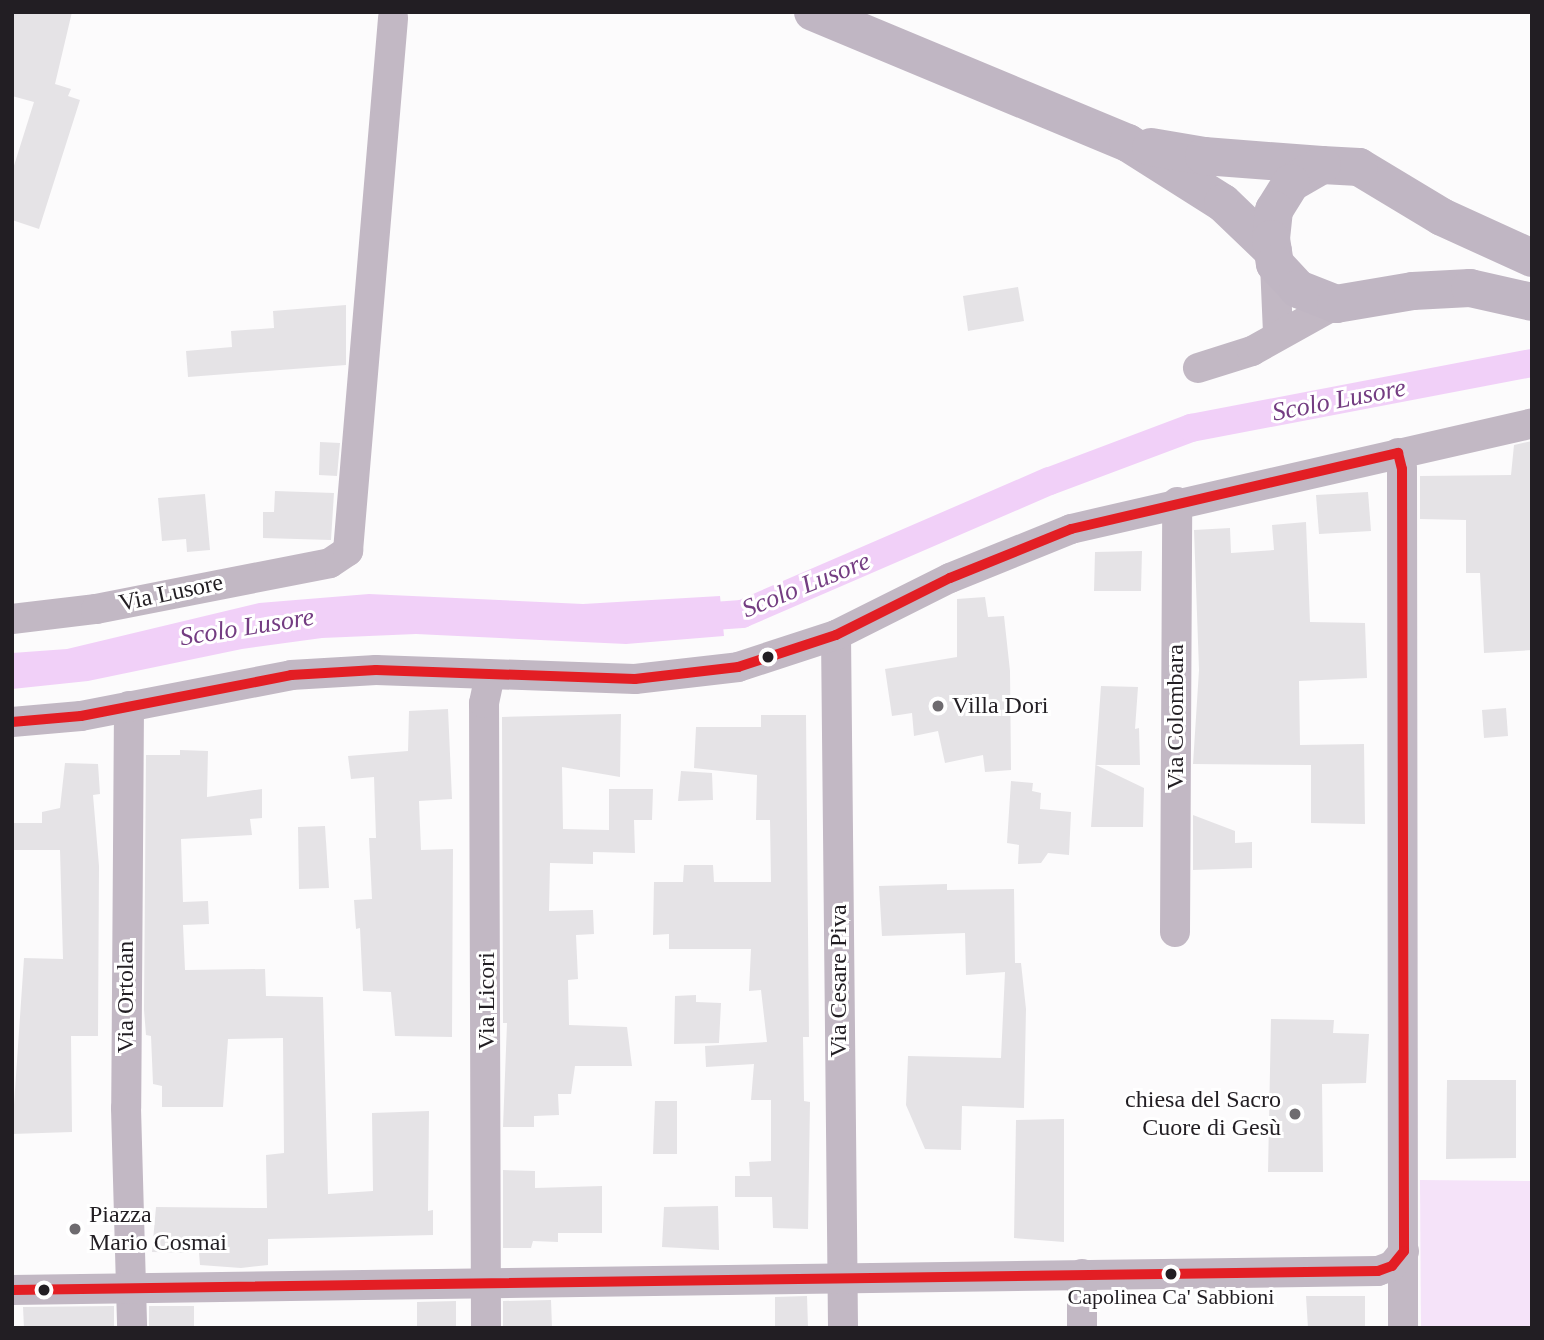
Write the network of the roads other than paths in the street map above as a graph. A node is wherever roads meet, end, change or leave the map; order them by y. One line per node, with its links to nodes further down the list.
1 (813, 12): 3 (main road)
2 (393, 18): 14 (street, Via Lusore)
3 (1128, 142): 4 (main road); 5 (main road)
4 (1322, 166): 5 (main road); 6 (main road)
5 (1274, 257): 8 (main road); 9 (street)
6 (1532, 258)
7 (1531, 301): 8 (main road)
8 (1336, 304): 9 (street)
9 (1278, 333): 10 (street)
10 (1198, 368)
11 (1532, 423): 12 (street)
12 (1398, 453): 13 (street); 20 (street)
13 (1177, 502): 15 (street); 19 (street, Via Colombara)
14 (12, 619)
15 (836, 635): 16 (street); 22 (street, Via Cesare Piva)
16 (490, 675): 17 (street); 23 (street, Via Licori)
17 (129, 706): 18 (street); 24 (street, Via Ortolan)
18 (12, 722)
19 (1175, 932)
20 (1404, 1251): 21 (street); 30 (street)
21 (1082, 1274): 22 (street); 29 (street)
22 (841, 1279): 23 (street); 28 (street, Via Cesare Piva)
23 (486, 1286): 24 (street); 27 (street, Via Licori)
24 (131, 1287): 25 (street); 26 (street, Via Ortolan)
25 (12, 1290)
26 (132, 1328)
27 (486, 1328)
28 (843, 1328)
29 (1082, 1328)
30 (1403, 1328)

